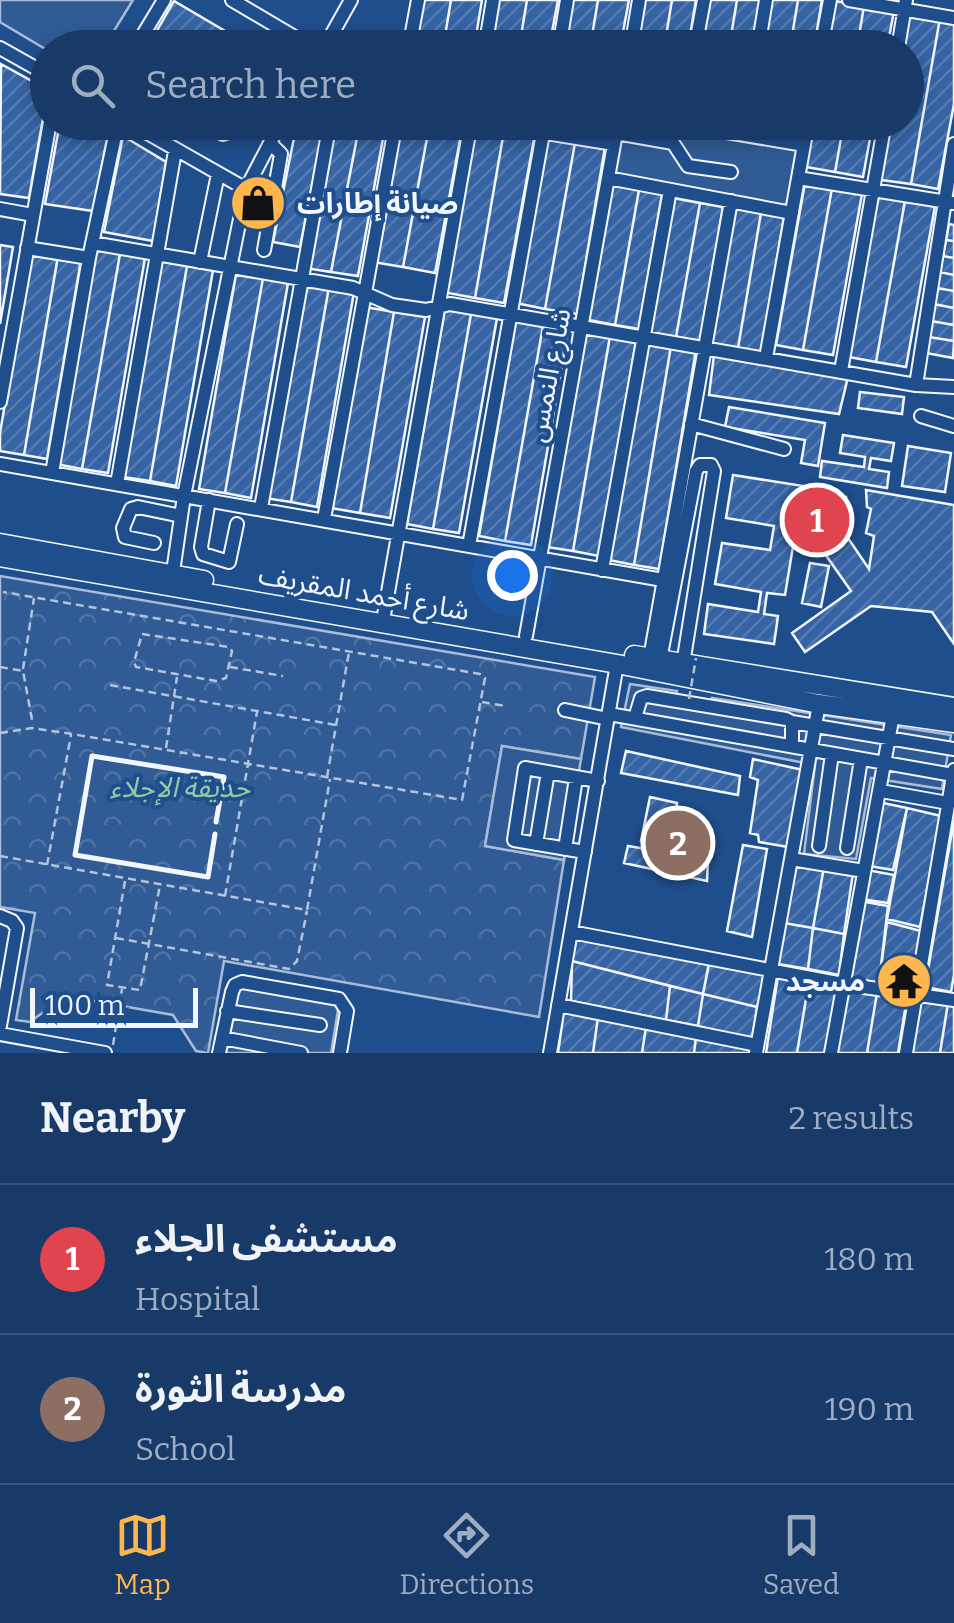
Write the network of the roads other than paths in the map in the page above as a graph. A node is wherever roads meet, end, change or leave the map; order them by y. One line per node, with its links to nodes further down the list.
1 (164, 0): 14 (street)
2 (232, 0): 15 (street)
3 (351, 0): 16 (street)
4 (418, 0): 17 (street)
5 (493, 0): 18 (street)
6 (567, 0): 19 (street)
7 (639, 0): 20 (street)
8 (704, 0): 21 (street)
9 (766, 0): 22 (street)
10 (830, 0): 23 (street)
11 (848, 0): 12 (street)
12 (905, 5): 13 (street); 24 (street)
13 (954, 18)
14 (146, 30)
15 (274, 30)
16 (334, 30)
17 (413, 30)
18 (488, 30)
19 (562, 30)
20 (634, 30)
21 (699, 30)
22 (761, 30)
23 (824, 30)
24 (901, 30)
25 (0, 48): 26 (street)
26 (30, 65)
27 (47, 140): 55 (street)
28 (114, 140): 56 (street)
29 (158, 140): 43 (street)
30 (272, 140): 40 (street)
31 (327, 140): 63 (street)
32 (393, 140): 64 (street)
33 (471, 140): 65 (street)
34 (542, 140): 66 (street)
35 (615, 140): 46 (street, شارع النمس)
36 (654, 140): 44 (street)
37 (785, 140): 42 (street)
38 (805, 140): 42 (street)
39 (882, 140): 50 (street)
40 (270, 143): 48 (street); 58 (street)
41 (954, 144): 52 (street)
42 (804, 145): 47 (street)
43 (176, 151): 45 (street); 59 (street)
44 (731, 172)
45 (218, 174): 48 (street); 61 (street)
46 (608, 178): 49 (street); 67 (street, شارع النمس)
47 (798, 178): 50 (street); 54 (street)
48 (246, 189): 62 (street)
49 (670, 190): 51 (street); 68 (street)
50 (874, 192): 52 (street); 71 (street)
51 (731, 201): 54 (street); 69 (street)
52 (950, 202): 72 (street)
53 (0, 209): 55 (street)
54 (792, 213): 70 (street)
55 (33, 215): 57 (street)
56 (92, 243): 59 (street); 60 (street)
57 (27, 248): 60 (street); 74 (street)
58 (264, 250)
59 (157, 255): 61 (street); 81 (street)
60 (90, 258): 80 (street)
61 (200, 262): 62 (street)
62 (228, 268): 63 (street); 82 (street)
63 (301, 281): 64 (street); 84 (street)
64 (364, 293): 65 (street); 86 (street)
65 (439, 306): 66 (street); 88 (street)
66 (511, 316): 67 (street); 91 (street)
67 (583, 328): 68 (street); 93 (street, شارع النمس)
68 (644, 338): 69 (street); 94 (street)
69 (704, 348): 70 (street); 76 (street)
70 (766, 358): 71 (street)
71 (841, 371): 72 (street)
72 (916, 385): 73 (street)
73 (954, 387)
74 (0, 402)
75 (921, 416): 77 (street)
76 (691, 424): 78 (street); 96 (street)
77 (954, 426)
78 (784, 449)
79 (0, 464): 80 (street)
80 (52, 473): 81 (street)
81 (116, 484): 82 (street)
82 (184, 496): 83 (street); 85 (street)
83 (208, 500): 84 (street); 87 (street)
84 (261, 508): 86 (street)
85 (181, 516): 90 (street); 95 (street)
86 (324, 519): 88 (street)
87 (237, 524)
88 (398, 533): 91 (street); 97 (street)
89 (0, 543): 95 (highway, شارع أحمد المقريف)
90 (154, 543)
91 (469, 546): 93 (street)
92 (0, 558): 95 (highway, شارع أحمد المقريف)
93 (540, 558): 94 (street); 98 (street, شارع النمس)
94 (602, 570): 96 (street)
95 (172, 580): 97 (highway, شارع أحمد المقريف); 101 (highway, شارع أحمد المقريف)
96 (663, 580): 99 (street)
97 (384, 614): 98 (highway, شارع أحمد المقريف)
98 (526, 636): 99 (highway, شارع أحمد المقريف)
99 (655, 659): 100 (highway, شارع أحمد المقريف); 100 (street)
100 (689, 661): 102 (highway, شارع أحمد المقريف)
101 (617, 664): 102 (highway, شارع أحمد المقريف); 107 (street)
102 (784, 689): 103 (highway, شارع أحمد المقريف); 104 (highway, شارع أحمد المقريف)
103 (819, 704): 106 (highway, شارع أحمد المقريف); 111 (street)
104 (954, 708)
105 (565, 710): 107 (street)
106 (894, 715): 110 (highway, شارع أحمد المقريف); 112 (street)
107 (608, 716): 108 (street); 122 (street)
108 (635, 718): 109 (street); 113 (street)
109 (792, 722): 111 (street); 113 (street)
110 (954, 723)
111 (816, 726): 112 (street); 115 (street)
112 (890, 738): 114 (street); 118 (street)
113 (792, 746): 115 (street)
114 (954, 748)
115 (811, 750): 116 (street); 130 (street)
116 (832, 754): 117 (street); 126 (street)
117 (861, 759): 118 (street); 127 (street)
118 (886, 763): 120 (street); 123 (street)
119 (548, 772): 121 (street); 125 (street); 125 (street)
120 (954, 772): 124 (street)
121 (576, 778): 122 (street); 128 (street)
122 (598, 781): 129 (street)
123 (881, 791): 124 (street); 131 (street)
124 (948, 803): 138 (street)
125 (536, 844): 128 (street)
126 (819, 846)
127 (848, 848)
128 (565, 849): 129 (street)
129 (586, 852): 133 (street)
130 (790, 859): 131 (street); 135 (street)
131 (864, 871): 137 (street)
132 (0, 916): 134 (street)
133 (571, 932): 135 (street); 140 (street)
134 (7, 950): 136 (street)
135 (770, 971): 137 (street); 147 (street)
136 (4, 978): 141 (street)
137 (843, 984): 138 (street); 153 (street)
138 (916, 993): 139 (street); 154 (street)
139 (954, 1000)
140 (558, 1005): 147 (street); 152 (street)
141 (2, 1009): 144 (street)
142 (227, 1011): 143 (street); 146 (street); 151 (street)
143 (320, 1025)
144 (0, 1026)
145 (0, 1034): 148 (street)
146 (222, 1038): 149 (street); 150 (street)
147 (756, 1049)
148 (108, 1053)
149 (219, 1053)
150 (301, 1053)
151 (340, 1053)
152 (550, 1053)
153 (831, 1053)
154 (906, 1053)

